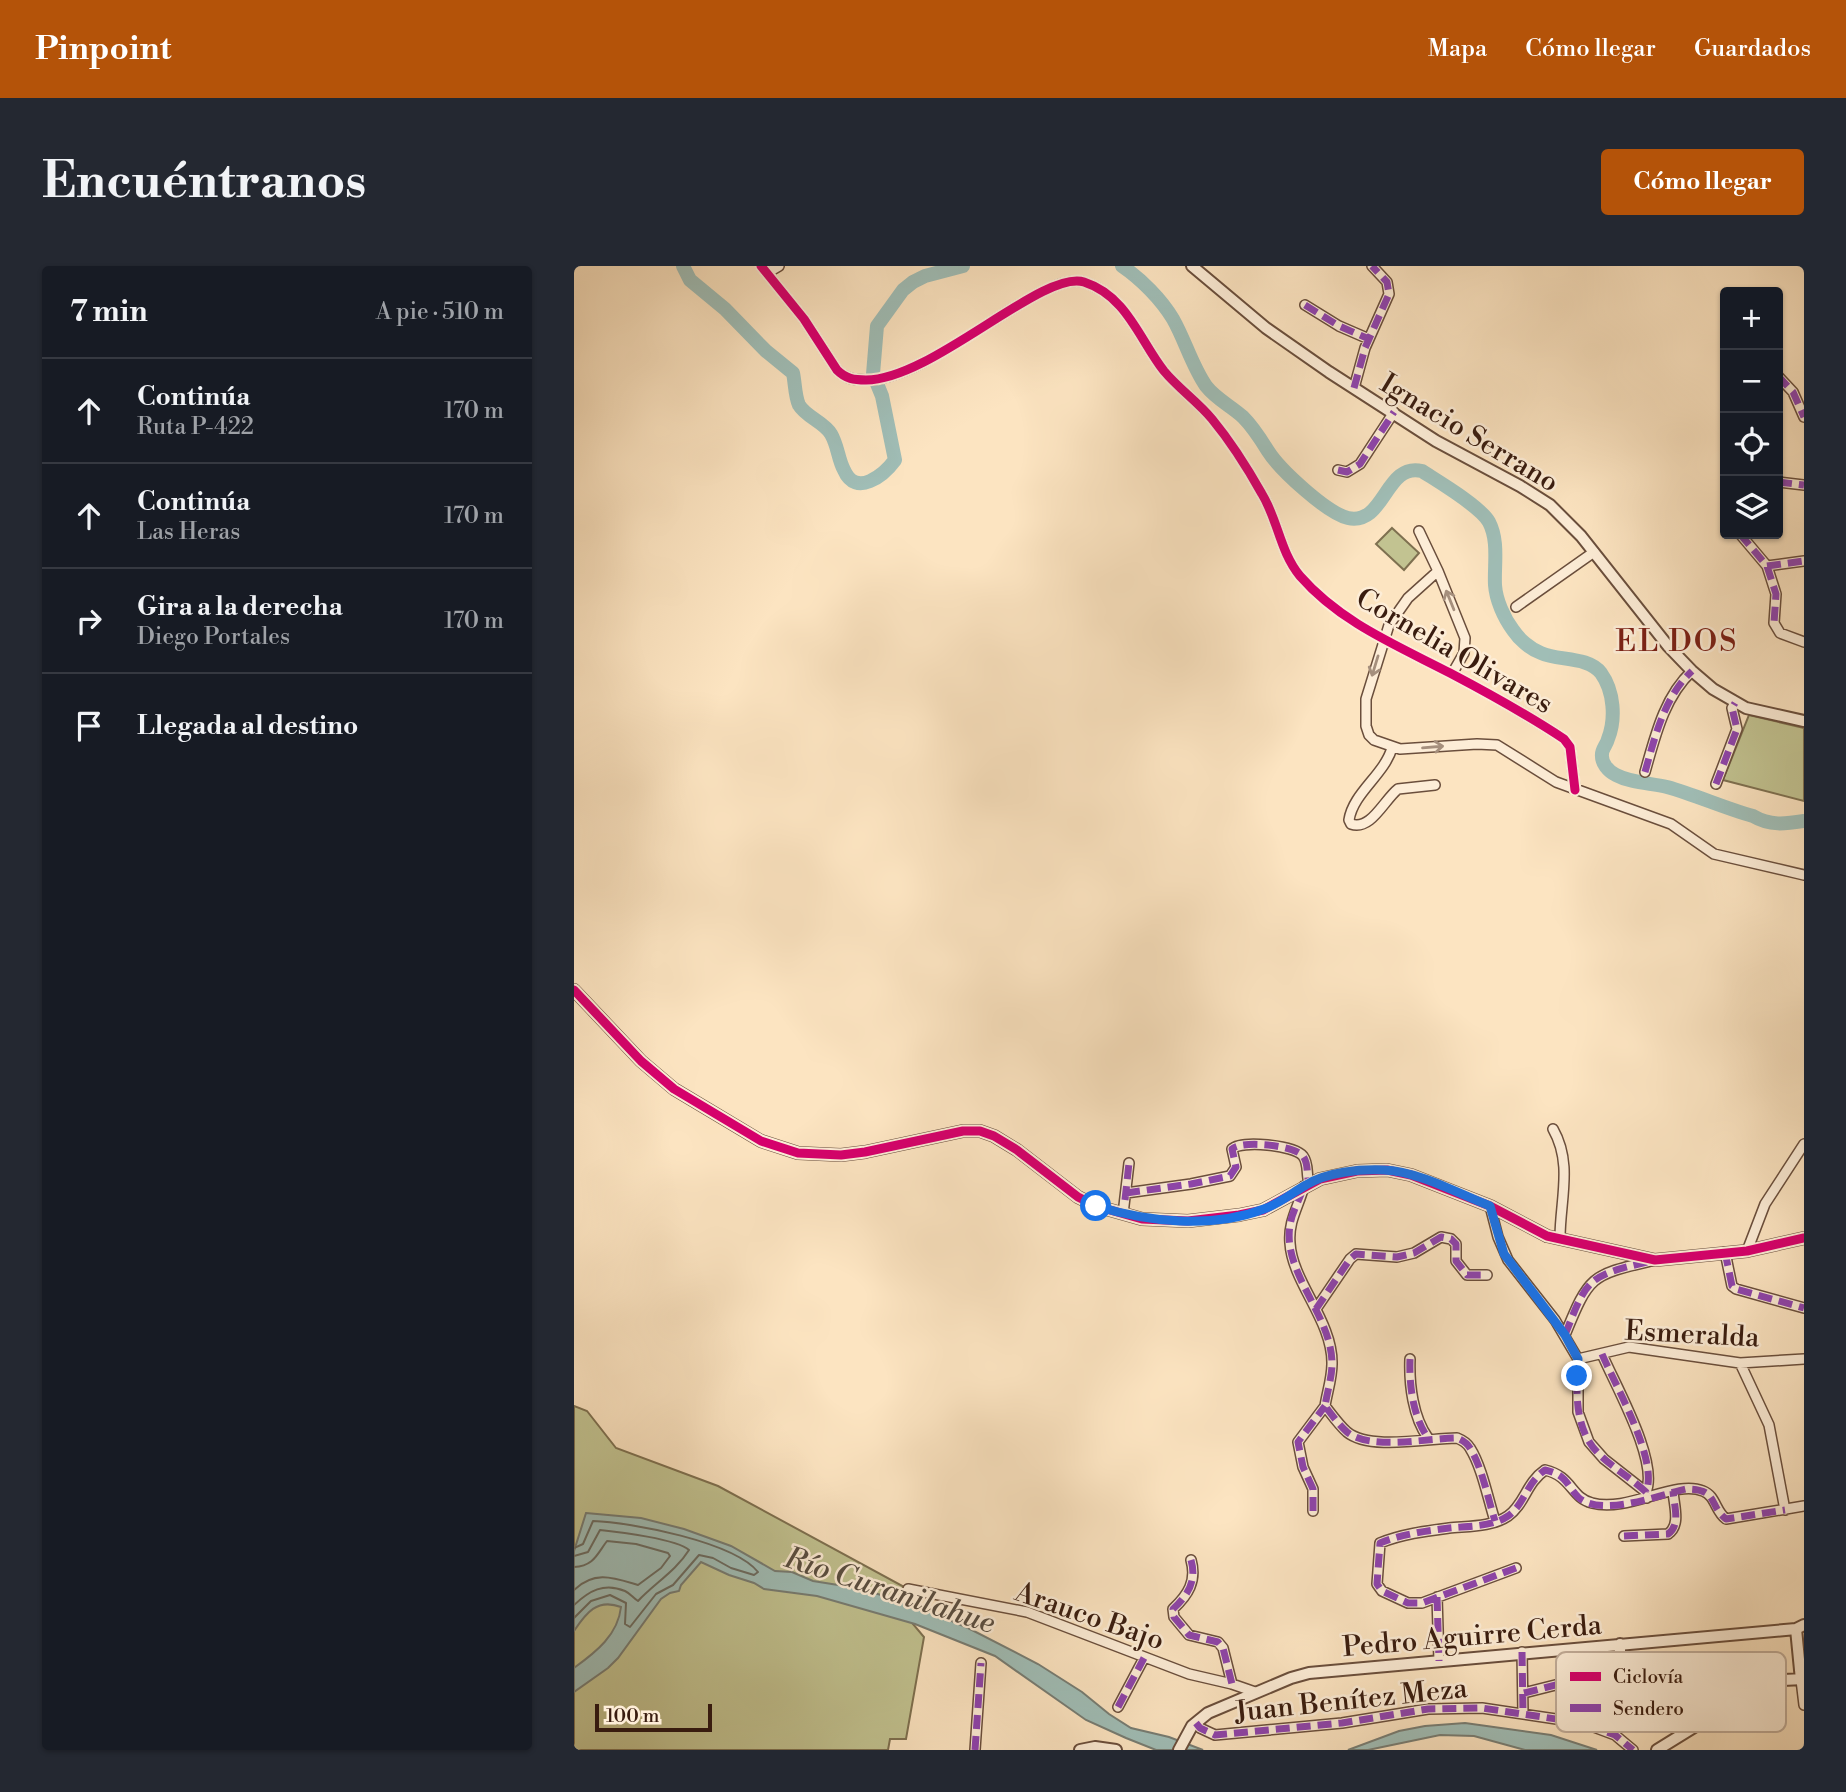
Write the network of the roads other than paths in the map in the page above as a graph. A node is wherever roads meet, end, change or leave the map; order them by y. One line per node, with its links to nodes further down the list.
1 (779, 266): 4 (street)
2 (1192, 266): 8 (street, Ignacio Serrano)
3 (1371, 266): 6 (street)
4 (764, 270): 21 (street, Cornelia Olivares)
5 (1305, 305): 6 (street)
6 (1369, 339): 8 (street)
7 (1783, 381): 10 (street)
8 (1354, 388): 9 (street, Ignacio Serrano)
9 (1394, 412): 11 (street); 16 (street, Ignacio Serrano)
10 (1804, 417)
11 (1338, 470)
12 (1783, 483): 13 (street)
13 (1804, 485)
14 (1419, 531): 19 (street)
15 (1744, 539): 18 (street)
16 (1594, 552): 20 (street); 23 (street, Ignacio Serrano)
17 (1804, 561): 18 (street)
18 (1767, 566): 22 (street)
19 (1438, 571): 21 (street); 24 (street, one-way to 19)
20 (1516, 607)
21 (1384, 640): 24 (street, Cornelia Olivares); 27 (street, one-way to 27)
22 (1804, 642)
23 (1692, 671): 25 (street, Ignacio Serrano); 28 (street)
24 (1452, 674): 31 (street, Cornelia Olivares)
25 (1735, 704): 26 (street, Ignacio Serrano); 29 (street)
26 (1804, 721)
27 (1392, 748): 30 (street); 31 (street, one-way to 31)
28 (1645, 772)
29 (1717, 784)
30 (1436, 785)
31 (1575, 790): 32 (street)
32 (1804, 875)
33 (574, 990): 40 (street)
34 (1553, 1129): 41 (street)
35 (1804, 1144): 43 (street)
36 (1129, 1163): 38 (street)
37 (1303, 1187): 38 (street); 39 (street); 40 (street); 48 (street)
38 (1126, 1193): 40 (street)
39 (1490, 1206): 41 (street); 49 (street)
40 (1123, 1214)
41 (1560, 1238): 45 (street)
42 (1804, 1238): 43 (street)
43 (1747, 1251): 44 (street)
44 (1725, 1252): 45 (street); 47 (street)
45 (1655, 1260): 49 (street)
46 (1487, 1275): 48 (street)
47 (1804, 1308)
48 (1316, 1309): 55 (street)
49 (1565, 1335): 52 (street)
50 (1602, 1354): 52 (street, Esmeralda); 54 (street, Esmeralda); 58 (street)
51 (1410, 1359): 56 (street)
52 (1578, 1359): 58 (street)
53 (1804, 1359): 54 (street, Esmeralda)
54 (1740, 1363): 60 (street)
55 (1325, 1406): 56 (street); 61 (street)
56 (1429, 1438): 62 (street)
57 (1673, 1492): 58 (street); 60 (street); 63 (street)
58 (1647, 1495): 62 (street)
59 (1804, 1506): 60 (street)
60 (1785, 1510)
61 (1313, 1511)
62 (1495, 1521): 67 (street)
63 (1624, 1536)
64 (1191, 1560): 76 (street)
65 (1516, 1568): 67 (street)
66 (908, 1589): 72 (street, Arauco Bajo)
67 (1437, 1597): 73 (street)
68 (1800, 1627): 69 (street, Pedro Aguirre Cerda); 75 (street)
69 (1620, 1644): 70 (street, Pedro Aguirre Cerda); 71 (street)
70 (1522, 1652): 73 (street, Pedro Aguirre Cerda); 79 (street)
71 (1620, 1652)
72 (1144, 1658): 76 (street, Arauco Bajo); 81 (street)
73 (1439, 1661): 78 (street, Pedro Aguirre Cerda)
74 (981, 1663): 87 (street)
75 (1802, 1680): 80 (street)
76 (1232, 1684): 78 (street, Arauco Bajo)
77 (1556, 1685): 79 (street)
78 (1255, 1692): 84 (street, Pedro Aguirre Cerda)
79 (1524, 1693): 82 (street)
80 (1804, 1705)
81 (1118, 1707)
82 (1523, 1714): 83 (street, Juan Benítez Meza); 84 (street, Juan Benítez Meza)
83 (1556, 1718)
84 (1192, 1727): 90 (street)
85 (1608, 1732): 91 (street, Juan Benítez Meza)
86 (1686, 1732): 92 (street)
87 (975, 1750)
88 (1080, 1750): 89 (street)
89 (1116, 1750)
90 (1179, 1750)
91 (1633, 1750)
92 (1657, 1750)

